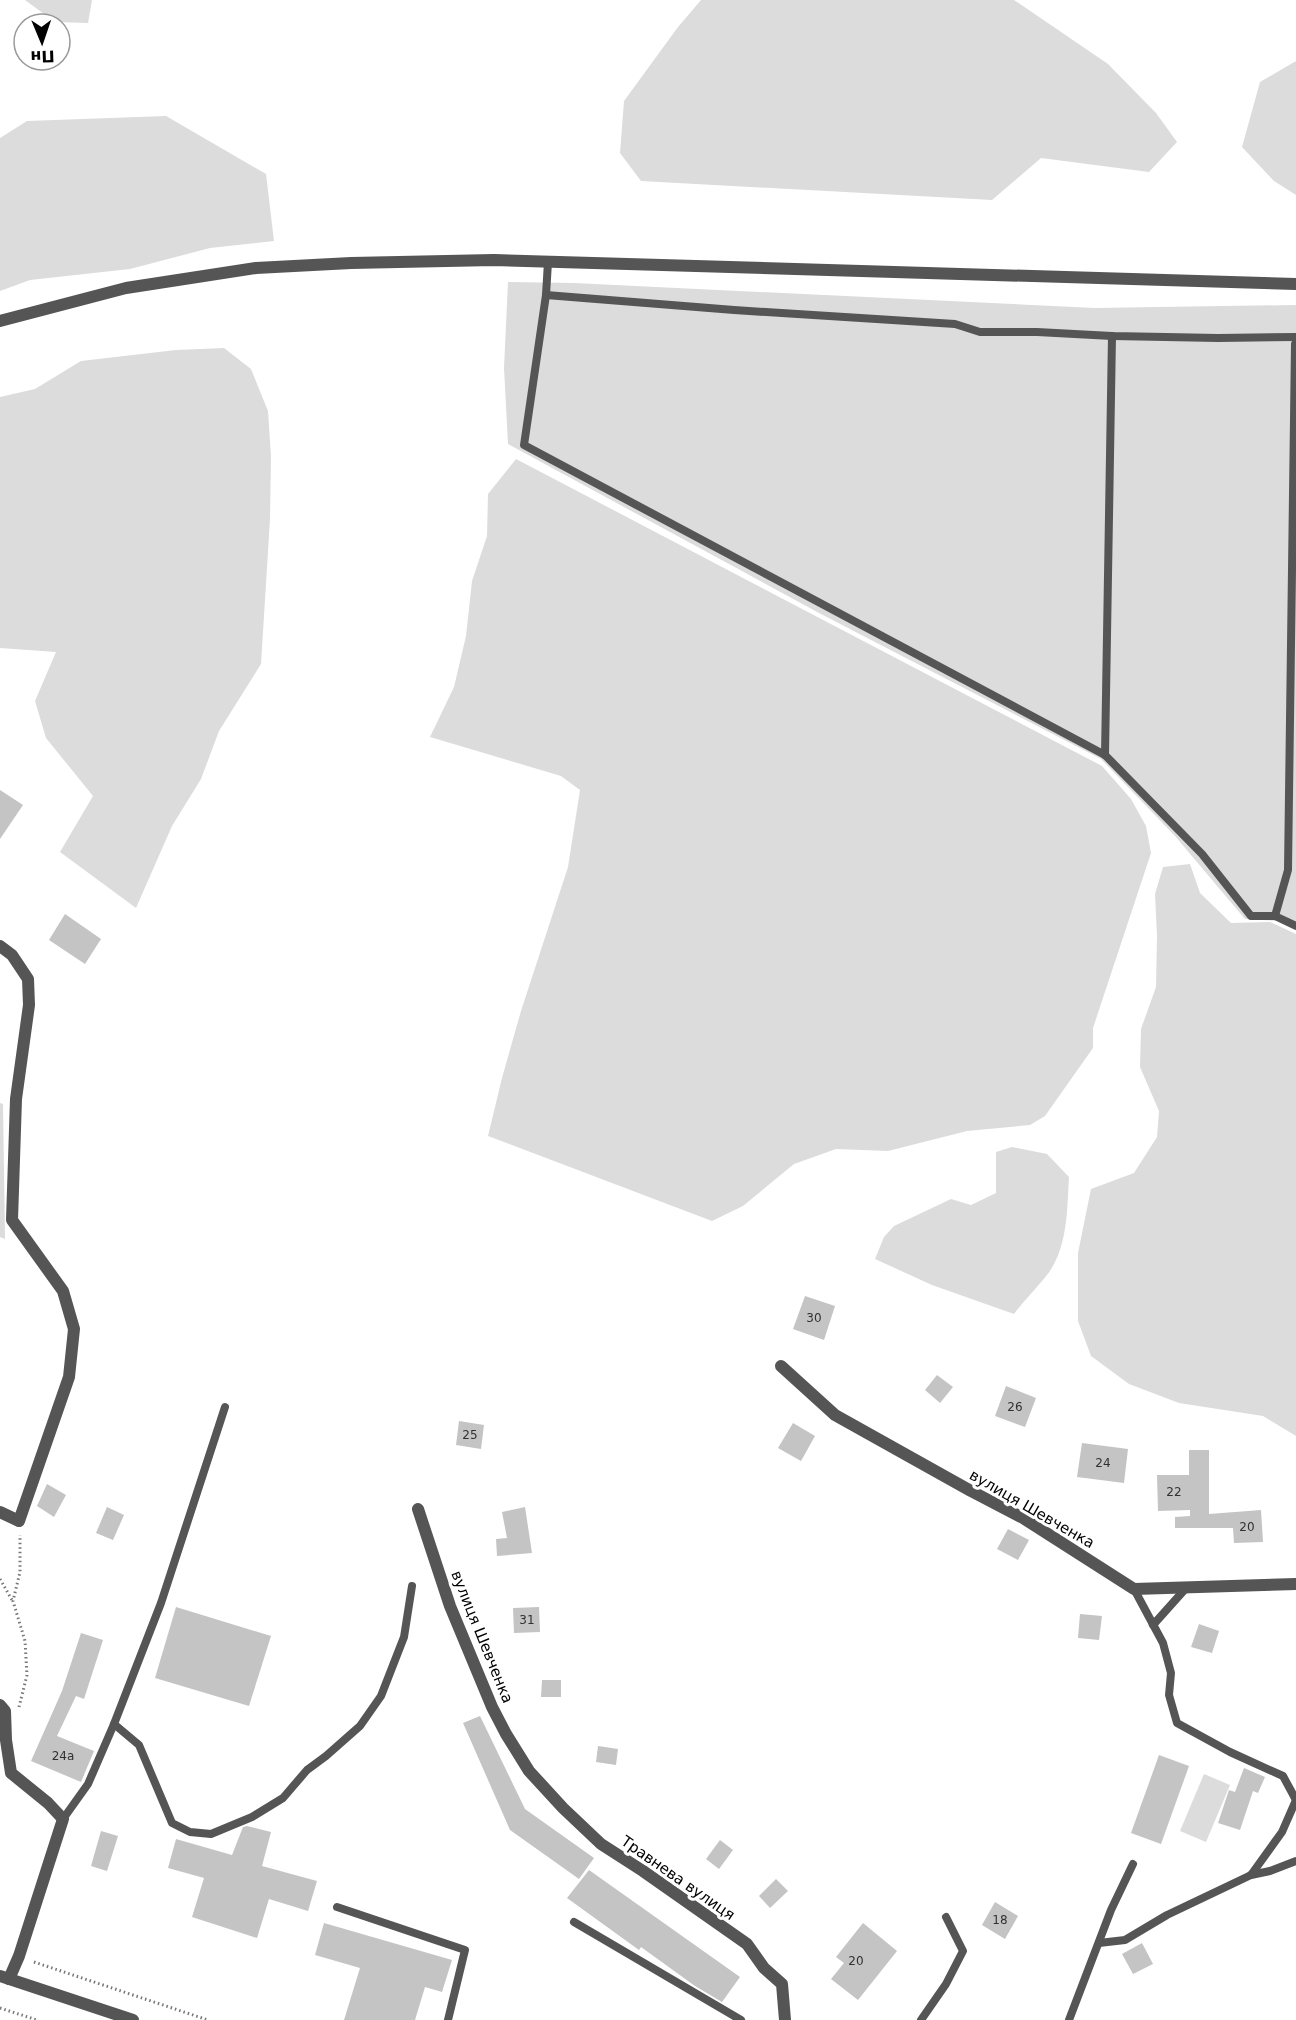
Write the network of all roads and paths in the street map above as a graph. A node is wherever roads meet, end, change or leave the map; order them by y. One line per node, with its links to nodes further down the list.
1 (548, 262): 2 (street); 3 (lane); 4 (street)
2 (1296, 284)
3 (546, 295): 5 (lane); 7 (lane)
4 (0, 321)
5 (1112, 336): 6 (lane); 7 (lane)
6 (1295, 340): 8 (lane)
7 (1105, 755): 8 (lane)
8 (1275, 915): 9 (lane)
9 (1296, 926)
10 (0, 945): 15 (street)
11 (781, 1366): 20 (street, вулиця Шевченка)
12 (225, 1407): 24 (lane)
13 (418, 1509): 26 (street, вулиця Шевченка)
14 (0, 1512): 15 (street)
15 (19, 1521): 21 (path)
16 (0, 1579): 21 (path)
17 (1296, 1584): 19 (street)
18 (412, 1586): 24 (lane)
19 (1187, 1587): 20 (street); 22 (lane)
20 (1134, 1589): 22 (lane)
21 (13, 1601): 25 (path)
22 (1153, 1625): 27 (lane)
23 (0, 1705): 25 (street)
24 (114, 1724): 28 (lane)
25 (5, 1727): 28 (street)
26 (529, 1771): 44 (street, Травнева вулиця)
27 (1296, 1800): 31 (lane)
28 (63, 1819): 36 (street)
29 (1296, 1861): 31 (lane)
30 (1133, 1864): 35 (lane)
31 (1251, 1875): 35 (lane)
32 (337, 1907): 42 (lane)
33 (946, 1917): 45 (lane)
34 (574, 1922): 43 (lane)
35 (1099, 1943): 46 (lane)
36 (19, 1956): 37 (street); 41 (path)
37 (5, 1977): 40 (street)
38 (0, 2008): 39 (path)
39 (37, 2020)
40 (134, 2020)
41 (208, 2020)
42 (448, 2020)
43 (741, 2020)
44 (785, 2020)
45 (921, 2020)
46 (1069, 2020)

